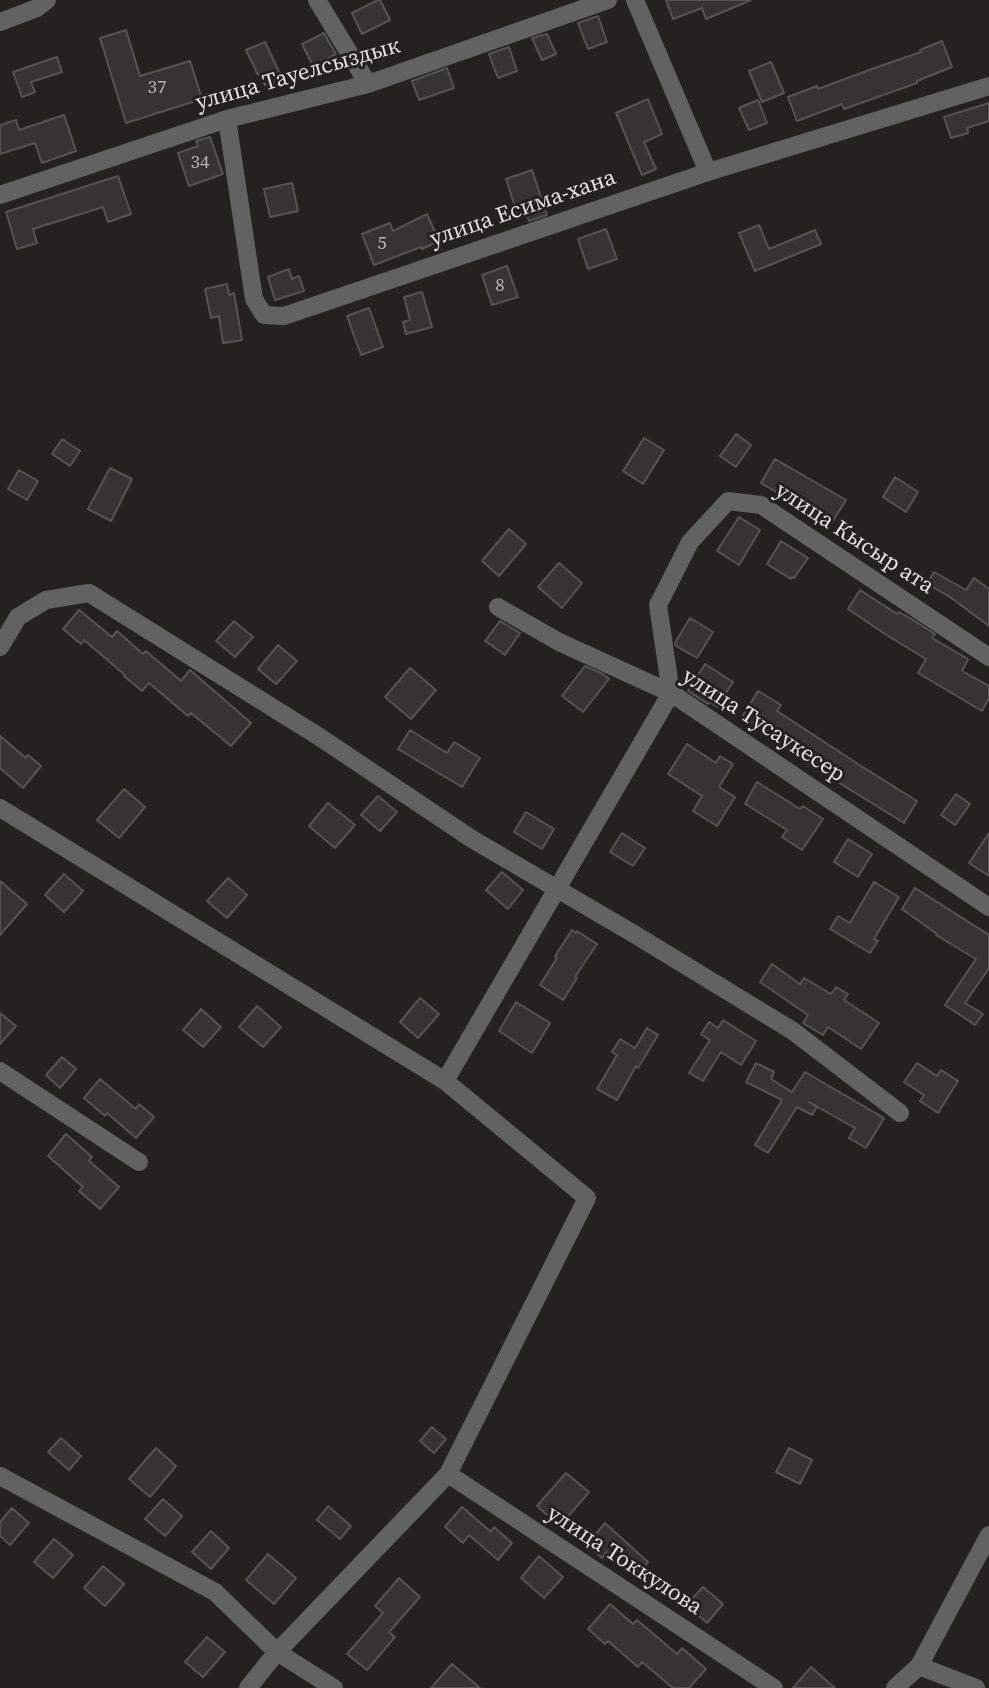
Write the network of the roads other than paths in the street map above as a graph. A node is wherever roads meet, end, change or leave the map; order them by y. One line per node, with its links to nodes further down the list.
1 (47, 0): 5 (street)
2 (317, 0): 6 (street)
3 (608, 0): 6 (street, улица Тауелсыздык)
4 (635, 0): 9 (street)
5 (0, 22)
6 (368, 84): 8 (street, улица Тауелсыздык)
7 (989, 86): 9 (street, улица Есима-хана)
8 (227, 120): 9 (street, улица Есима-хана); 10 (street, улица Тауелсыздык)
9 (708, 172)
10 (0, 195)
11 (498, 607): 14 (street, улица Тусаукесер)
12 (0, 647): 16 (street)
13 (989, 657): 14 (street, улица Кысыр ата)
14 (671, 693): 16 (street); 17 (street, улица Тусаукесер)
15 (0, 808): 19 (street)
16 (558, 889): 19 (street); 20 (street)
17 (989, 907)
18 (0, 1071): 21 (street)
19 (446, 1081): 22 (street)
20 (900, 1113)
21 (139, 1162)
22 (448, 1474): 25 (street); 29 (street, улица Токкулова)
23 (0, 1476): 25 (street)
24 (989, 1535): 26 (street)
25 (277, 1652): 27 (street); 28 (street)
26 (919, 1666): 30 (street); 31 (street)
27 (248, 1688)
28 (334, 1688)
29 (774, 1688)
30 (895, 1688)
31 (976, 1688)

